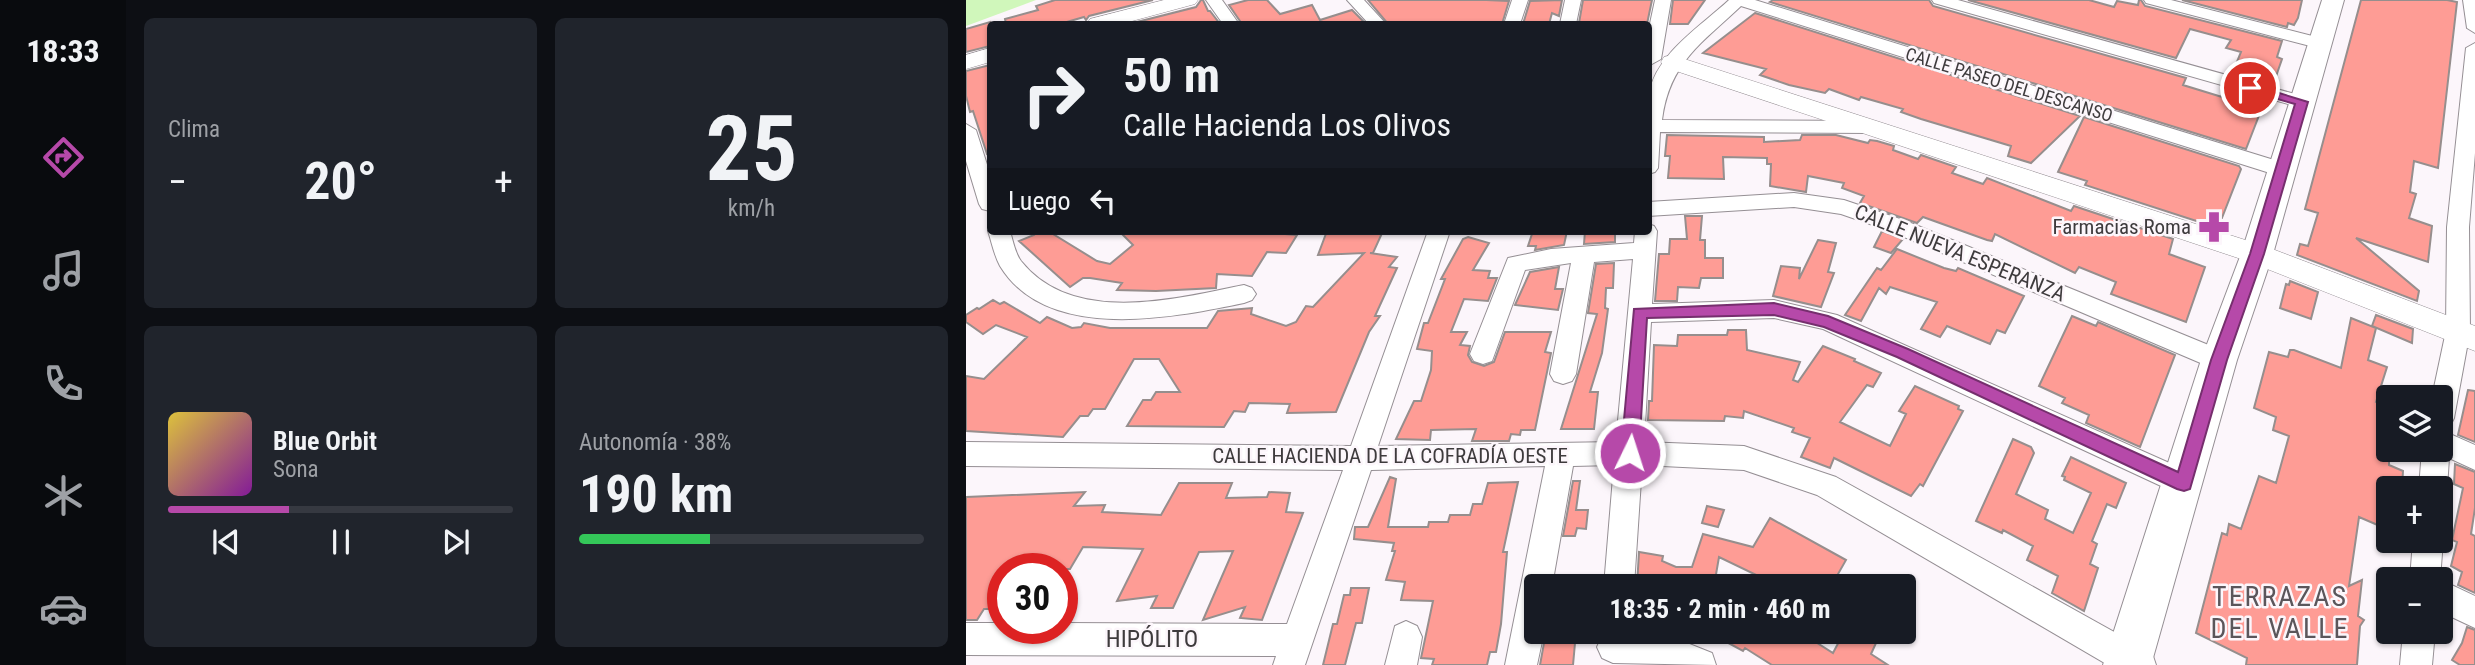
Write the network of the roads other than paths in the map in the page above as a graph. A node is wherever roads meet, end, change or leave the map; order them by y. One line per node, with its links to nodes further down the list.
1 (1188, 0): 12 (street)
2 (1214, 0): 13 (street)
3 (1354, 0): 14 (street)
4 (1520, 0): 15 (street)
5 (1573, 0): 16 (street)
6 (1663, 0): 21 (street)
7 (1738, 0): 21 (street); 30 (street, CALLE PASEO DEL DESCANSO)
8 (1940, 0): 25 (street)
9 (2152, 0): 18 (street)
10 (2333, 0): 18 (main road)
11 (2471, 0): 17 (street)
12 (1109, 21)
13 (1229, 21)
14 (1375, 21)
15 (1513, 21)
16 (1569, 21)
17 (2475, 28)
18 (2318, 43): 25 (main road)
19 (2475, 48): 23 (street)
20 (987, 56): 22 (street)
21 (1657, 60): 24 (street); 27 (street)
22 (966, 62)
23 (2472, 91): 29 (street)
24 (1653, 97)
25 (2302, 102): 30 (main road)
26 (1652, 126): 27 (street)
27 (1873, 127): 37 (street)
28 (966, 130): 31 (street)
29 (2470, 155): 33 (street)
30 (2280, 169): 37 (main road)
31 (987, 195)
32 (1652, 209): 43 (street, CALLE NUEVA ESPERANZA)
33 (2466, 230): 41 (street)
34 (1000, 235): 39 (street)
35 (1438, 235): 50 (street)
36 (1646, 240): 38 (street); 40 (street)
37 (2257, 254): 41 (street); 43 (main road)
38 (1584, 255): 42 (street); 44 (street)
39 (1244, 294)
40 (1640, 313): 47 (street); 52 (street)
41 (2467, 335): 45 (street)
42 (1483, 354)
43 (2219, 360): 52 (main road)
44 (1563, 374)
45 (2451, 385)
46 (2453, 447): 51 (street)
47 (1630, 453): 49 (street, CALLE HACIENDA DE LA COFRADÍA OESTE); 54 (street); 62 (street, CALLE HACIENDA DE LA COFRADÍA OESTE)
48 (966, 454): 50 (street, CALLE HACIENDA DE LA COFRADÍA OESTE)
49 (1561, 455): 50 (street, CALLE HACIENDA DE LA COFRADÍA OESTE); 53 (street)
50 (1359, 458): 61 (street)
51 (2475, 458)
52 (2184, 483): 62 (main road)
53 (1540, 574)
54 (1620, 574)
55 (2453, 602): 56 (street)
56 (2475, 613)
57 (966, 639): 61 (street, HIPÓLITO)
58 (1525, 644): 63 (street)
59 (2418, 644): 65 (street)
60 (1613, 648): 64 (street)
61 (1293, 652)
62 (2132, 663)
63 (1521, 665)
64 (1700, 665)
65 (2416, 665)

